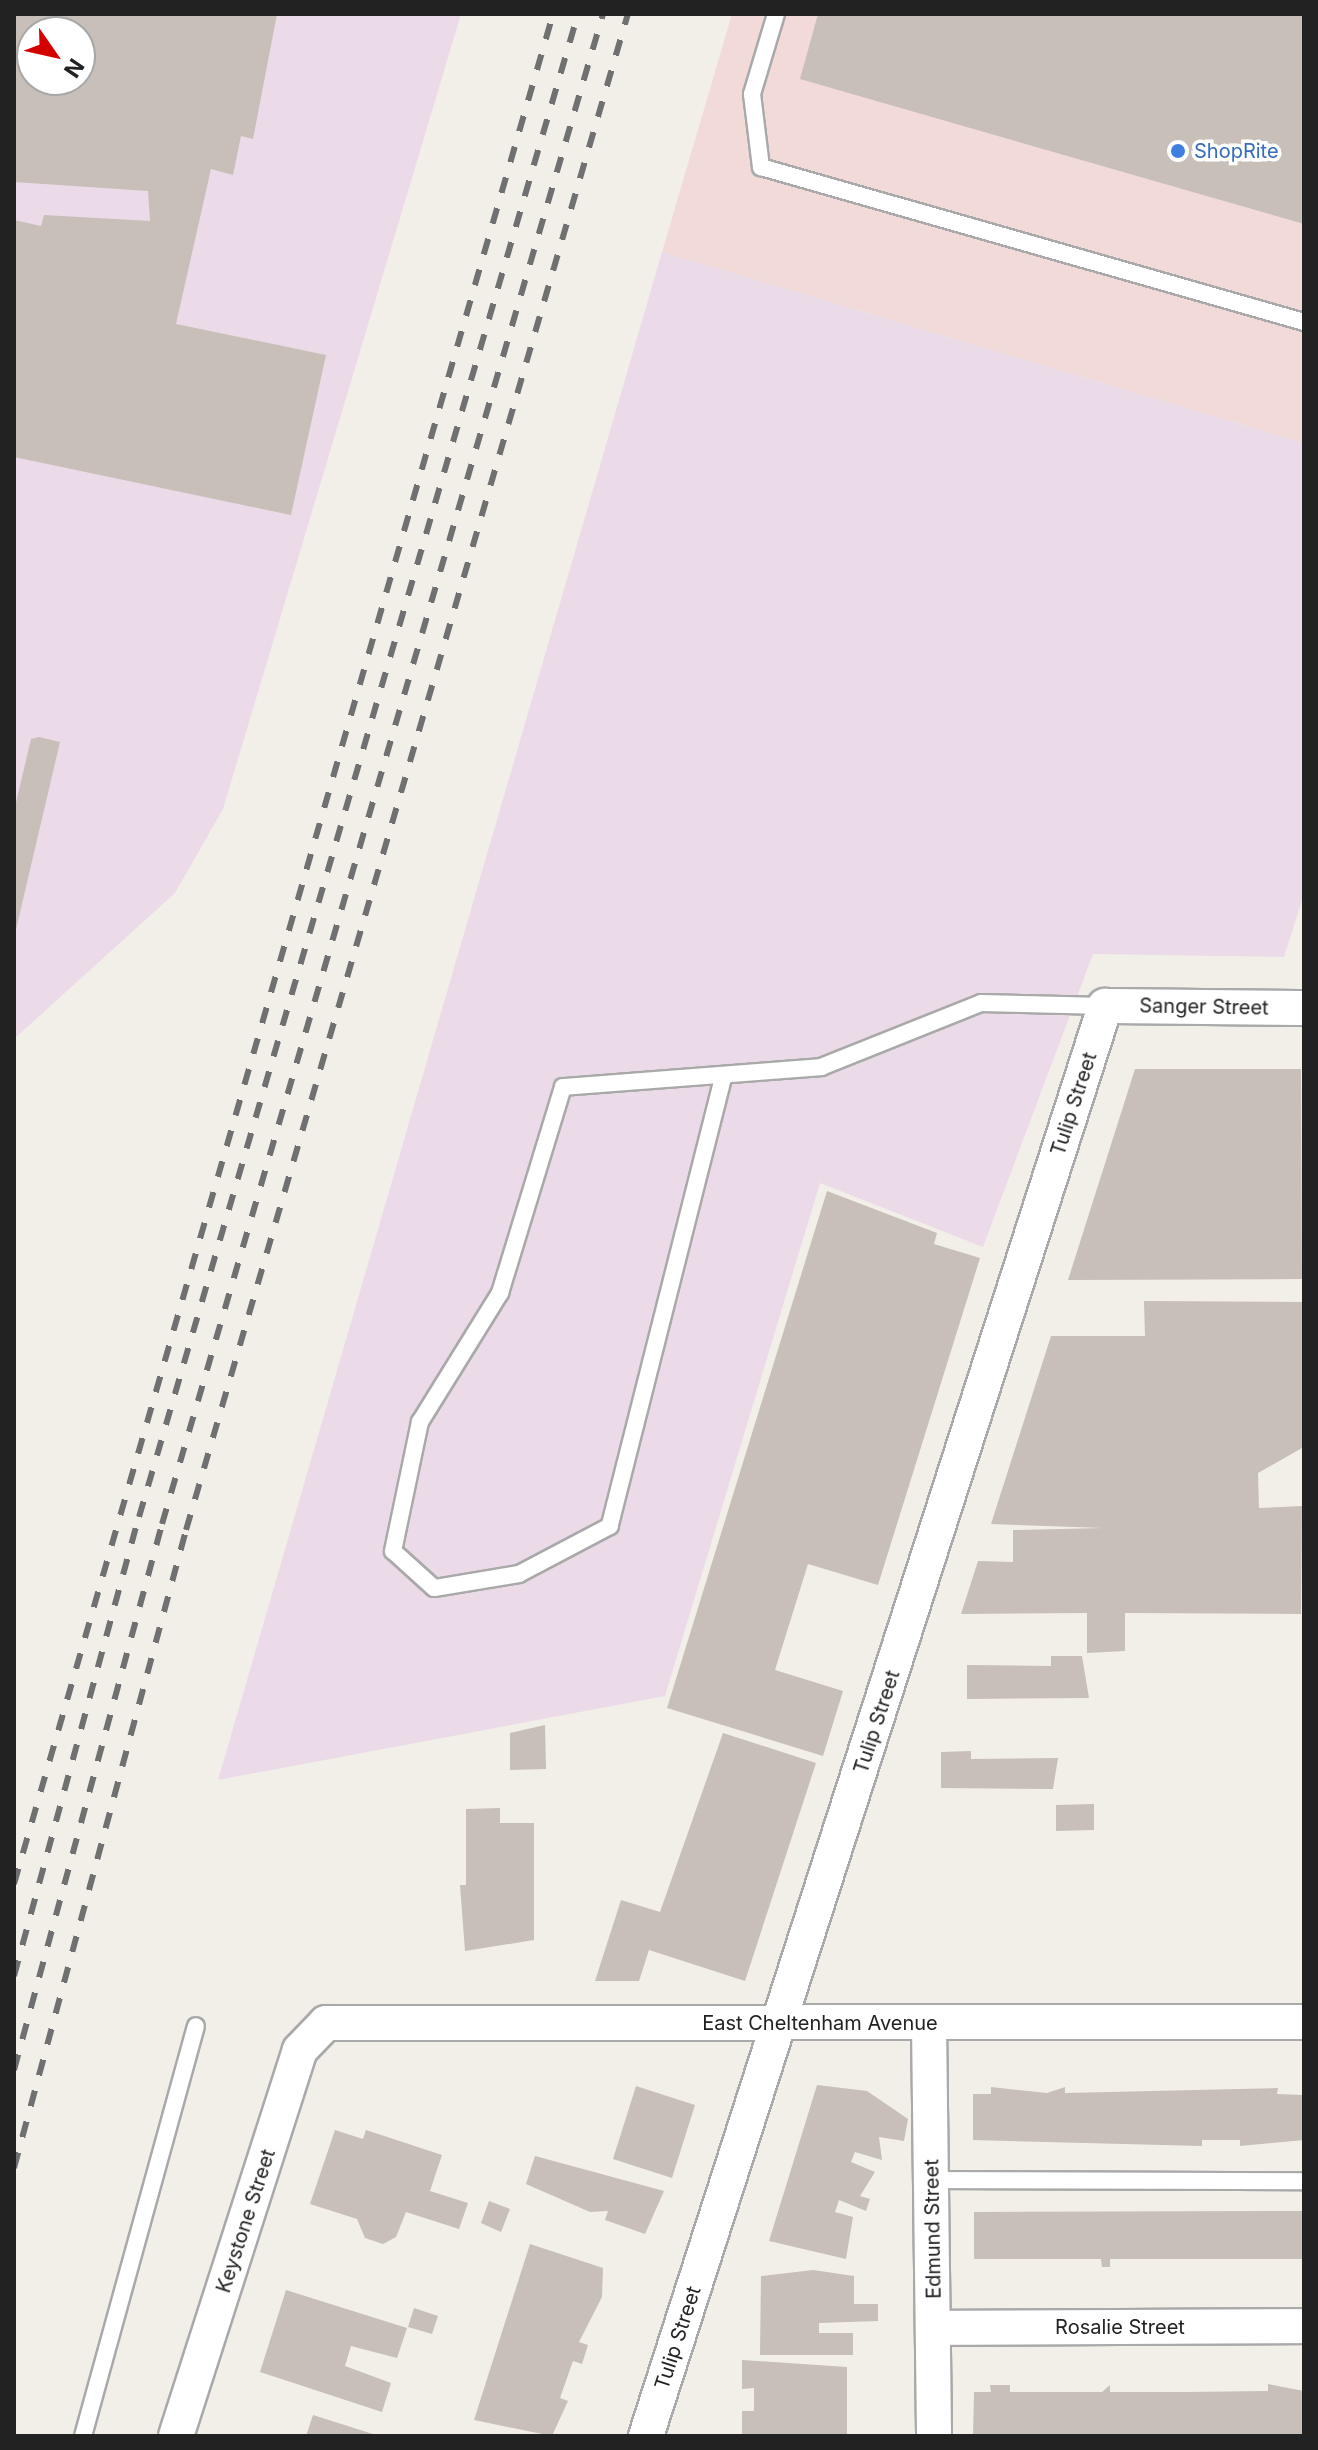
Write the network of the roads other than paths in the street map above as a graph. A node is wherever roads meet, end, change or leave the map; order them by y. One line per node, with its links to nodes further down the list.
1 (776, 14): 2 (lane)
2 (1304, 322)
3 (1105, 1006): 4 (street, Sanger Street); 5 (lane); 8 (street, Tulip Street)
4 (1304, 1008)
5 (723, 1078): 5 (lane)
6 (1304, 2022): 9 (street, East Cheltenham Avenue)
7 (335, 2023): 8 (street, East Cheltenham Avenue); 16 (street, Keystone Street)
8 (782, 2023): 9 (street, East Cheltenham Avenue); 17 (street, Tulip Street)
9 (929, 2023): 11 (street, Edmund Street)
10 (196, 2026): 15 (lane)
11 (932, 2180): 12 (lane); 14 (street, Edmund Street)
12 (1304, 2181)
13 (1304, 2326): 14 (street, Rosalie Street)
14 (935, 2328): 18 (street, Edmund Street)
15 (83, 2436)
16 (176, 2436)
17 (646, 2436)
18 (934, 2436)

